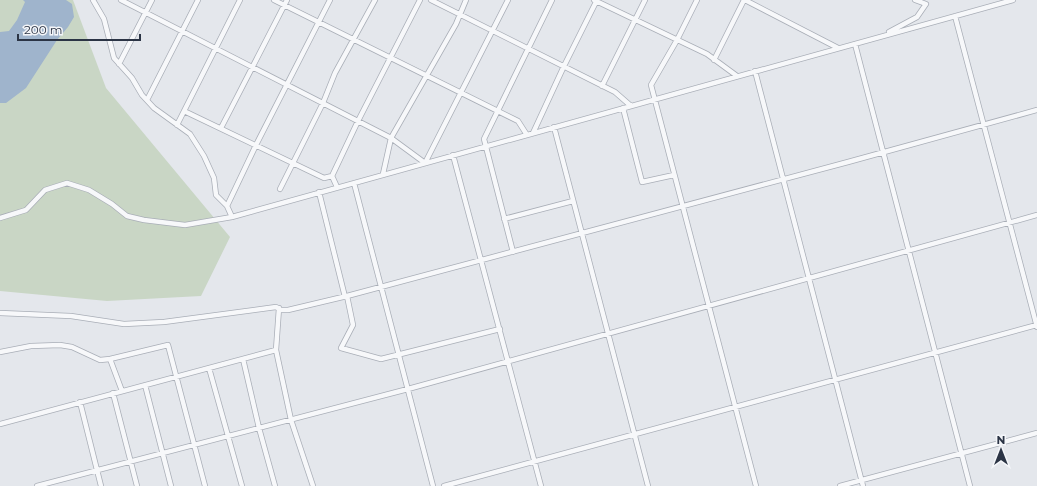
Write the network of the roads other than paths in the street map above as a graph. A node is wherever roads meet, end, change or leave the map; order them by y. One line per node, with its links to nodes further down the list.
1 (93, 0): 39 (street)
2 (121, 0): 23 (street)
3 (152, 0): 23 (street)
4 (198, 0): 29 (street)
5 (240, 0): 34 (street)
6 (274, 0): 22 (street)
7 (287, 0): 22 (street)
8 (330, 0): 27 (street)
9 (375, 0): 31 (street)
10 (420, 0): 37 (street)
11 (431, 0): 24 (street)
12 (466, 0): 24 (street)
13 (508, 0): 28 (street)
14 (552, 0): 35 (street)
15 (596, 0): 26 (street); 40 (street)
16 (645, 0): 26 (street)
17 (697, 0): 32 (street)
18 (744, 0): 36 (street); 38 (street)
19 (915, 0): 21 (street)
20 (1012, 0): 25 (street)
21 (927, 2): 30 (street)
22 (285, 5): 27 (street); 41 (street)
23 (146, 13): 29 (street); 39 (street)
24 (459, 14): 28 (street); 43 (street)
25 (955, 16): 30 (street); 58 (street)
26 (635, 20): 32 (street); 46 (street)
27 (319, 22): 31 (street); 45 (street)
28 (492, 30): 35 (street); 47 (street)
29 (182, 31): 34 (street); 48 (street)
30 (881, 36): 33 (street)
31 (354, 39): 37 (street); 50 (street)
32 (677, 40): 38 (street); 49 (street)
33 (855, 44): 36 (street); 66 (street)
34 (216, 48): 41 (street); 55 (street)
35 (528, 48): 40 (street); 53 (street)
36 (838, 48): 42 (street)
37 (391, 58): 43 (street); 56 (street)
38 (714, 60): 44 (street)
39 (119, 64): 48 (street)
40 (564, 66): 46 (street); 61 (street)
41 (253, 67): 45 (street); 60 (street)
42 (755, 72): 44 (street); 73 (street)
43 (427, 76): 47 (street); 63 (street)
44 (737, 76): 49 (street)
45 (288, 84): 50 (street); 64 (street)
46 (602, 86): 51 (street)
47 (461, 92): 53 (street); 69 (street)
48 (148, 100): 57 (street)
49 (654, 100): 51 (street); 71 (street)
50 (323, 103): 56 (street); 68 (street)
51 (631, 106): 52 (street)
52 (623, 108): 59 (street); 71 (street)
53 (497, 110): 62 (street); 65 (street)
54 (1037, 110): 58 (street)
55 (184, 111): 57 (street); 60 (street)
56 (358, 121): 63 (street); 72 (street)
57 (177, 125): 79 (street)
58 (984, 126): 66 (street); 85 (street)
59 (554, 127): 61 (street); 78 (street)
60 (221, 128): 64 (street)
61 (533, 133): 62 (street)
62 (527, 135): 65 (street)
63 (391, 138): 69 (street); 70 (street)
64 (256, 146): 68 (street); 79 (street)
65 (485, 146): 67 (street); 84 (street)
66 (883, 152): 73 (street); 87 (street)
67 (453, 155): 69 (street); 89 (street)
68 (292, 163): 72 (street); 76 (street)
69 (425, 163): 70 (street)
70 (383, 174): 74 (street)
71 (674, 175): 80 (street)
72 (332, 176): 75 (street)
73 (783, 179): 80 (street); 90 (street)
74 (354, 183): 75 (street); 91 (street)
75 (337, 187): 77 (street)
76 (280, 189)
77 (319, 192): 82 (street); 92 (street)
78 (573, 201): 84 (street); 86 (street)
79 (227, 206): 82 (street)
80 (682, 207): 86 (street); 93 (street)
81 (1037, 215): 85 (street)
82 (232, 216): 83 (street)
83 (0, 218)
84 (504, 219): 88 (street)
85 (1010, 223): 87 (street); 96 (street)
86 (582, 234): 88 (street); 98 (street)
87 (909, 250): 90 (street); 101 (street)
88 (512, 252): 89 (street)
89 (481, 260): 91 (street); 97 (street)
90 (809, 278): 93 (street); 108 (street)
91 (382, 287): 92 (street); 102 (street)
92 (346, 296): 94 (street); 102 (street)
93 (708, 306): 98 (street); 114 (street)
94 (278, 308): 95 (street); 99 (street)
95 (0, 313)
96 (1037, 325): 101 (street)
97 (500, 329): 102 (street); 105 (street)
98 (608, 334): 105 (street); 119 (street)
99 (276, 350): 104 (street); 115 (street)
100 (0, 352): 103 (street)
101 (935, 352): 108 (street); 123 (street)
102 (399, 355): 110 (street)
103 (110, 359): 107 (street); 111 (street)
104 (243, 359): 106 (street); 117 (street)
105 (508, 361): 110 (street); 125 (street)
106 (209, 368): 107 (street); 120 (street)
107 (176, 376): 109 (street); 121 (street)
108 (836, 380): 114 (street); 127 (street)
109 (145, 385): 111 (street); 122 (street)
110 (408, 389): 115 (street); 136 (street)
111 (122, 391): 112 (street)
112 (113, 394): 113 (street); 124 (street)
113 (80, 402): 116 (street); 126 (street)
114 (735, 407): 119 (street); 140 (street)
115 (291, 420): 117 (street); 135 (street)
116 (0, 424)
117 (259, 428): 120 (street); 134 (street)
118 (1037, 433): 123 (street)
119 (634, 435): 125 (street); 139 (street)
120 (228, 436): 121 (street); 133 (street)
121 (194, 445): 122 (street); 132 (street)
122 (162, 453): 124 (street); 131 (street)
123 (962, 453): 127 (street); 143 (street)
124 (131, 461): 126 (street); 130 (street)
125 (535, 462): 137 (street); 138 (street)
126 (97, 470): 128 (street); 129 (street)
127 (862, 480): 141 (street); 142 (street)
128 (37, 486)
129 (101, 486)
130 (138, 486)
131 (171, 486)
132 (205, 486)
133 (242, 486)
134 (275, 486)
135 (313, 486)
136 (433, 486)
137 (444, 486)
138 (541, 486)
139 (648, 486)
140 (756, 486)
141 (840, 486)
142 (864, 486)
143 (970, 486)

